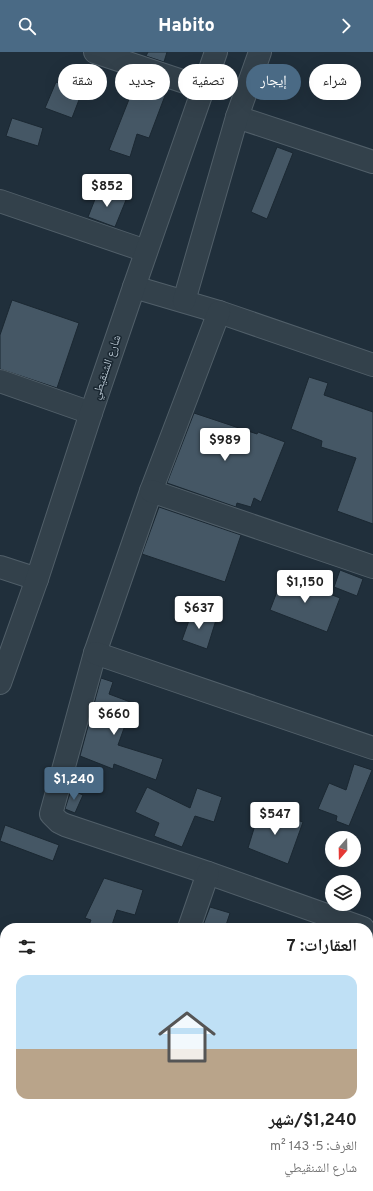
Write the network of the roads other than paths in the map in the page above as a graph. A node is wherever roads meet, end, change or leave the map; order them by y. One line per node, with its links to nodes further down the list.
1 (95, 52): 5 (street)
2 (216, 52): 4 (street, شارع الشنقيطي)
3 (260, 52): 7 (street)
4 (212, 64)
5 (178, 80)
6 (199, 100): 10 (street, شارع الشنقيطي)
7 (237, 117): 8 (street); 12 (street)
8 (373, 162)
9 (0, 201): 10 (street)
10 (146, 251): 11 (street, شارع الشنقيطي)
11 (134, 287): 12 (street); 16 (street, شارع الشنقيطي)
12 (184, 301): 13 (street)
13 (219, 312): 14 (street); 17 (street)
14 (373, 365)
15 (0, 381): 16 (street)
16 (91, 413): 20 (street, شارع الشنقيطي)
17 (151, 492): 19 (street); 21 (street)
18 (0, 567): 20 (street)
19 (373, 567)
20 (37, 579): 22 (street, شارع الشنقيطي)
21 (95, 653): 23 (street); 24 (street)
22 (0, 683)
23 (373, 748)
24 (208, 873): 25 (street); 26 (street)
25 (191, 923)
26 (349, 923)

